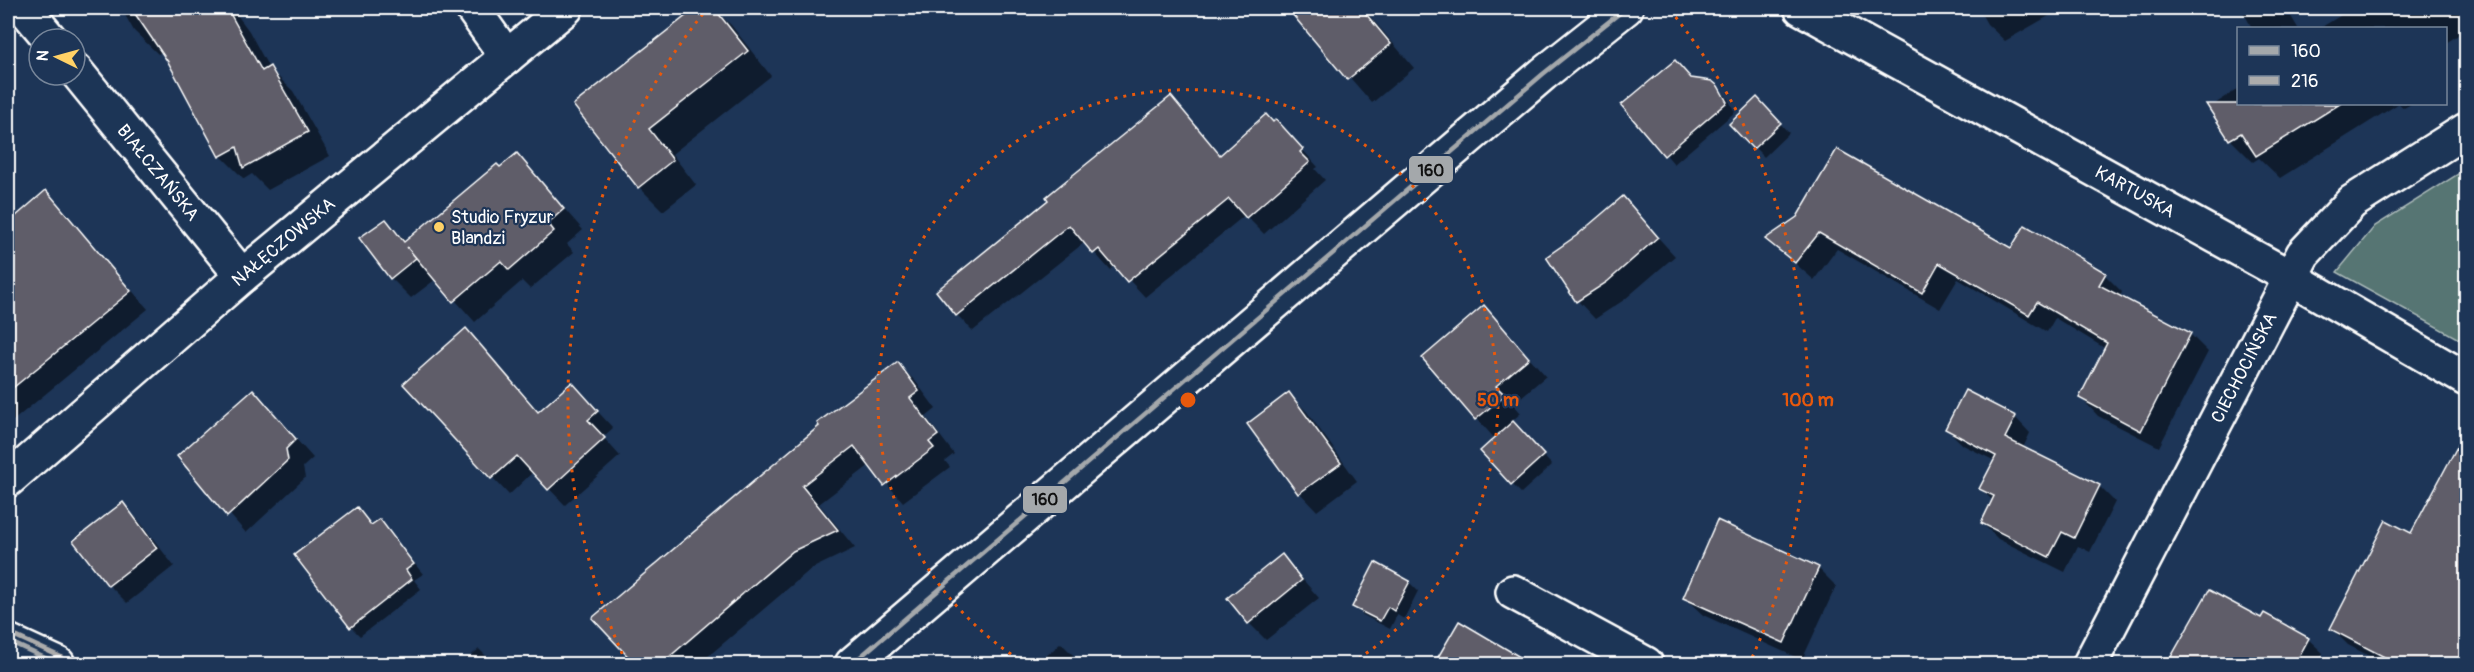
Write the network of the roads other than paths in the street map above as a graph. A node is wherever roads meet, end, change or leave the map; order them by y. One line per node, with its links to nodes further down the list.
1 (24, 8): 6 (street)
2 (472, 8): 7 (street)
3 (566, 8): 7 (street, NAŁĘCZOWSKA)
4 (1626, 8): 17 (street)
5 (1801, 8): 11 (street, KARTUSKA)
6 (40, 27)
7 (507, 57): 10 (street, NAŁĘCZOWSKA)
8 (87, 85): 10 (street, BIAŁCZAŃSKA)
9 (2466, 130): 11 (street, CIECHOCIŃSKA)
10 (242, 276): 13 (street, NAŁĘCZOWSKA)
11 (2290, 277): 12 (street, KARTUSKA); 19 (street, CIECHOCIŃSKA)
12 (2466, 379)
13 (8, 480)
14 (1513, 592): 18 (street)
15 (8, 641): 16 (street)
16 (58, 664)
17 (852, 664)
18 (1646, 664)
19 (2090, 664)

